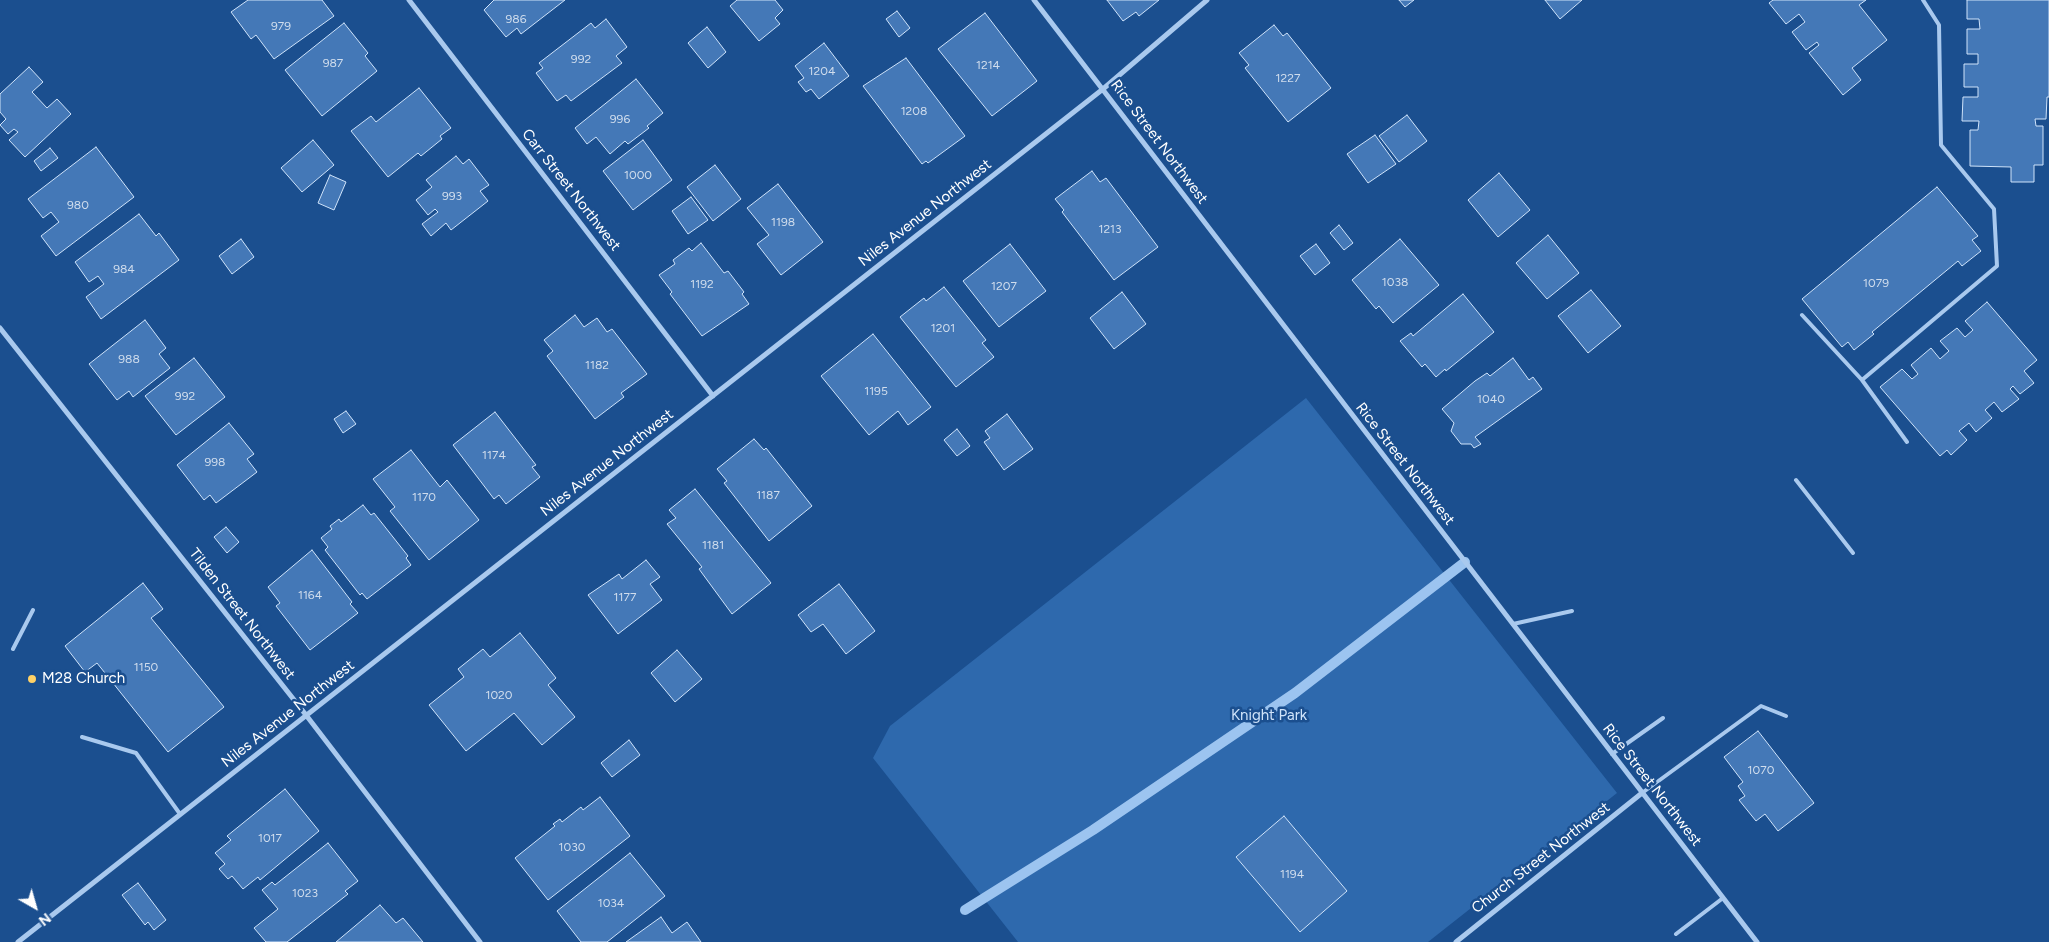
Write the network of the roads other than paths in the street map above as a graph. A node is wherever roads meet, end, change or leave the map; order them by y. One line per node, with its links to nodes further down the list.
1 (409, 0): 9 (street, Carr Street Northwest)
2 (1034, 0): 5 (street, Rice Street Northwest)
3 (1207, 0): 5 (street, Niles Avenue Northwest)
4 (1923, 0): 8 (lane)
5 (1103, 89): 9 (street, Niles Avenue Northwest); 15 (street, Rice Street Northwest)
6 (1802, 314): 8 (lane)
7 (0, 328): 17 (street, Tilden Street Northwest)
8 (1862, 380): 10 (lane)
9 (713, 396): 17 (street, Niles Avenue Northwest)
10 (1907, 442)
11 (1796, 480): 12 (lane)
12 (1853, 553)
13 (33, 610): 16 (lane)
14 (1572, 611): 15 (lane)
15 (1513, 624): 21 (street, Rice Street Northwest)
16 (13, 649)
17 (306, 715): 23 (street, Niles Avenue Northwest); 27 (street, Tilden Street Northwest)
18 (1786, 716): 22 (lane)
19 (1663, 718): 21 (lane)
20 (82, 737): 23 (lane)
21 (1612, 754): 22 (street, Rice Street Northwest)
22 (1642, 794): 24 (street, Rice Street Northwest); 28 (street, Church Street Northwest)
23 (180, 814): 26 (street, Niles Avenue Northwest)
24 (1723, 898): 25 (lane); 29 (street, Rice Street Northwest)
25 (1676, 934)
26 (18, 942)
27 (480, 942)
28 (1456, 942)
29 (1757, 942)

